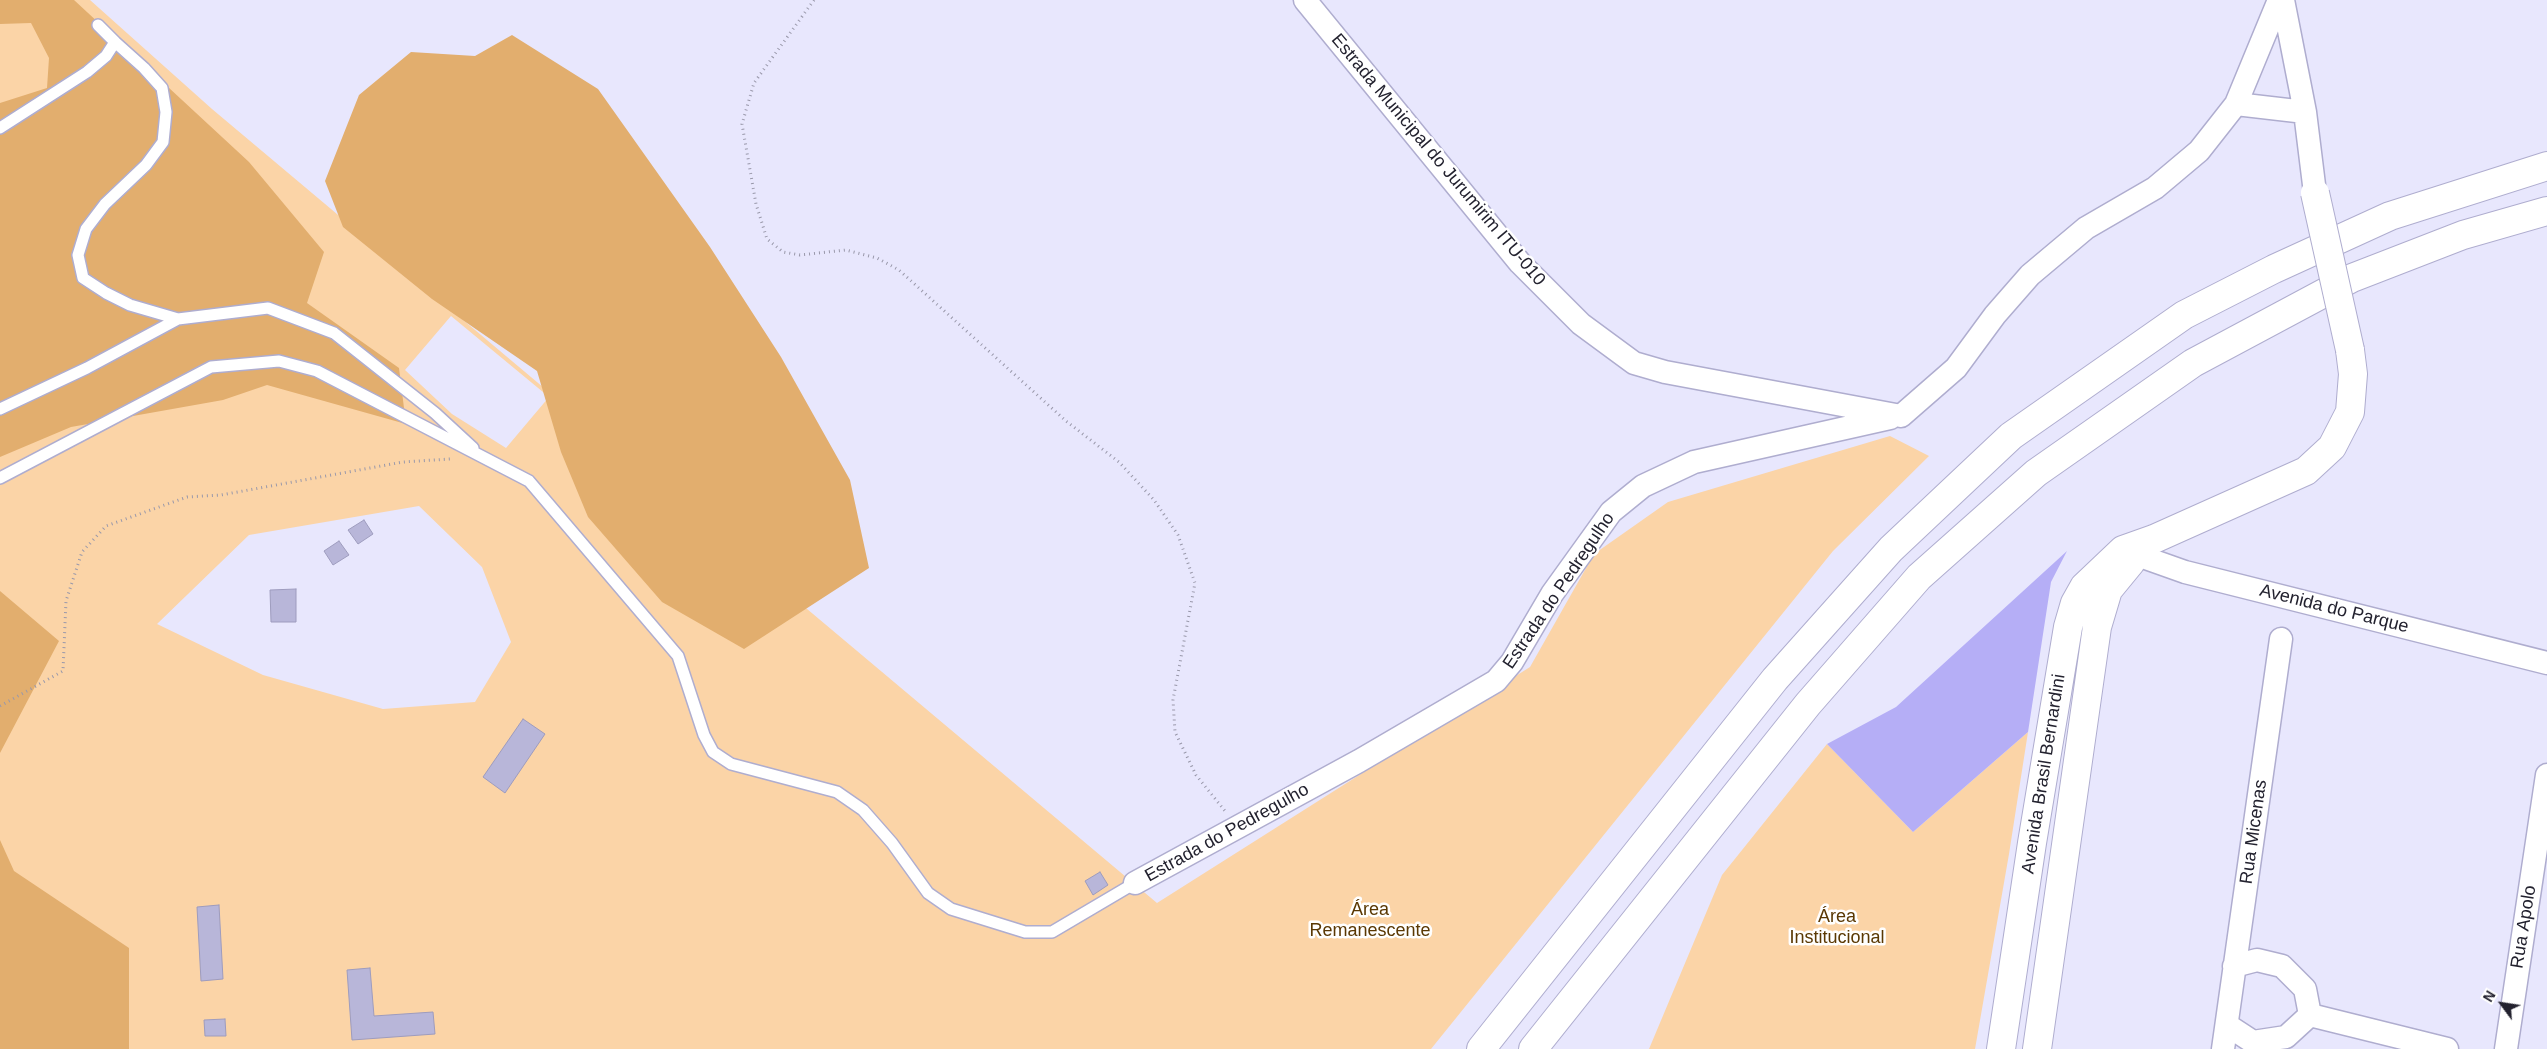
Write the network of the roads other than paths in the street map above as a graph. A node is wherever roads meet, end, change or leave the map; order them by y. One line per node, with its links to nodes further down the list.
1 (1305, 0): 13 (street, Estrada Municipal do Jurumirim ITU-010)
2 (2281, 0): 5 (street); 6 (street)
3 (98, 25): 4 (lane)
4 (115, 42): 7 (lane); 11 (lane)
5 (2236, 104): 6 (street); 13 (street)
6 (2305, 112): 9 (street)
7 (0, 128)
8 (2547, 166): 24 (main road)
9 (2316, 193): 16 (main road, Avenida Brasil Bernardini, bridge)
10 (2547, 211): 25 (main road)
11 (178, 319): 12 (lane); 14 (lane)
12 (0, 409)
13 (1901, 416): 20 (street, Estrada do Pedregulho)
14 (483, 457): 15 (lane); 20 (lane)
15 (0, 478)
16 (2138, 548): 18 (street, Avenida do Parque); 26 (main road, Avenida Brasil Bernardini); 27 (main road, Avenida Brasil Bernardini)
17 (2281, 639): 21 (street, Rua Micenas)
18 (2547, 663)
19 (2547, 774): 30 (street, Rua Apolo)
20 (1135, 883)
21 (2234, 966): 22 (street); 23 (street, Rua Micenas)
22 (2310, 1015): 23 (street); 29 (street)
23 (2227, 1025): 28 (street, Rua Micenas)
24 (1480, 1049)
25 (1533, 1049)
26 (2001, 1049)
27 (2037, 1049)
28 (2223, 1049)
29 (2447, 1049)
30 (2506, 1049)

